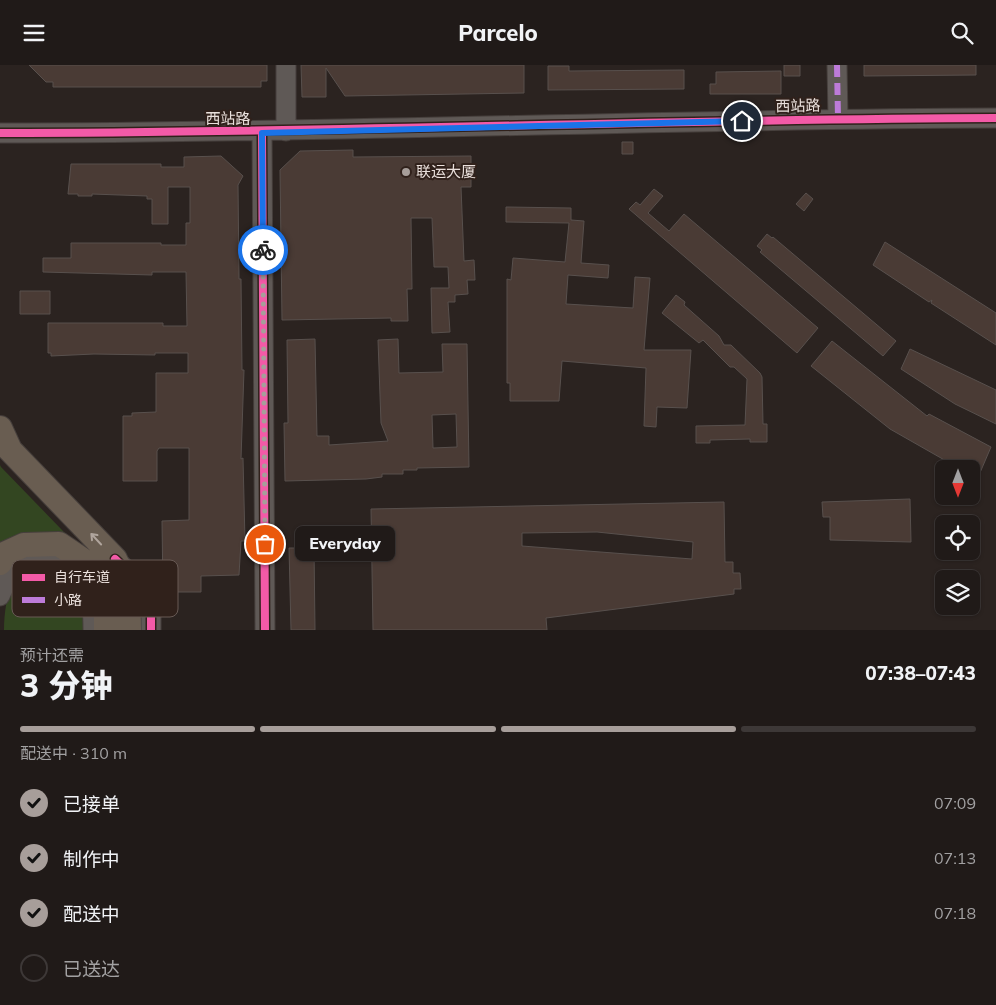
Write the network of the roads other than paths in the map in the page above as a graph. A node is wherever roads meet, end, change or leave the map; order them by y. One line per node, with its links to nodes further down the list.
1 (286, 65): 5 (street)
2 (837, 65): 4 (street)
3 (996, 118): 4 (street, 西站路)
4 (838, 119): 5 (street, 西站路)
5 (286, 131): 7 (street, 西站路)
6 (0, 133): 7 (street, 西站路)
7 (262, 133): 24 (street)
8 (0, 428): 9 (main road, one-way to 8)
9 (114, 559)
10 (32, 560): 11 (street)
11 (58, 560)
12 (83, 560): 13 (main road)
13 (0, 563)
14 (12, 569): 15 (street)
15 (0, 596)
16 (93, 617): 20 (street)
17 (106, 617): 21 (main road)
18 (129, 617): 22 (main road)
19 (151, 617): 23 (street)
20 (93, 630)
21 (106, 630)
22 (129, 630)
23 (151, 630)
24 (265, 630)

